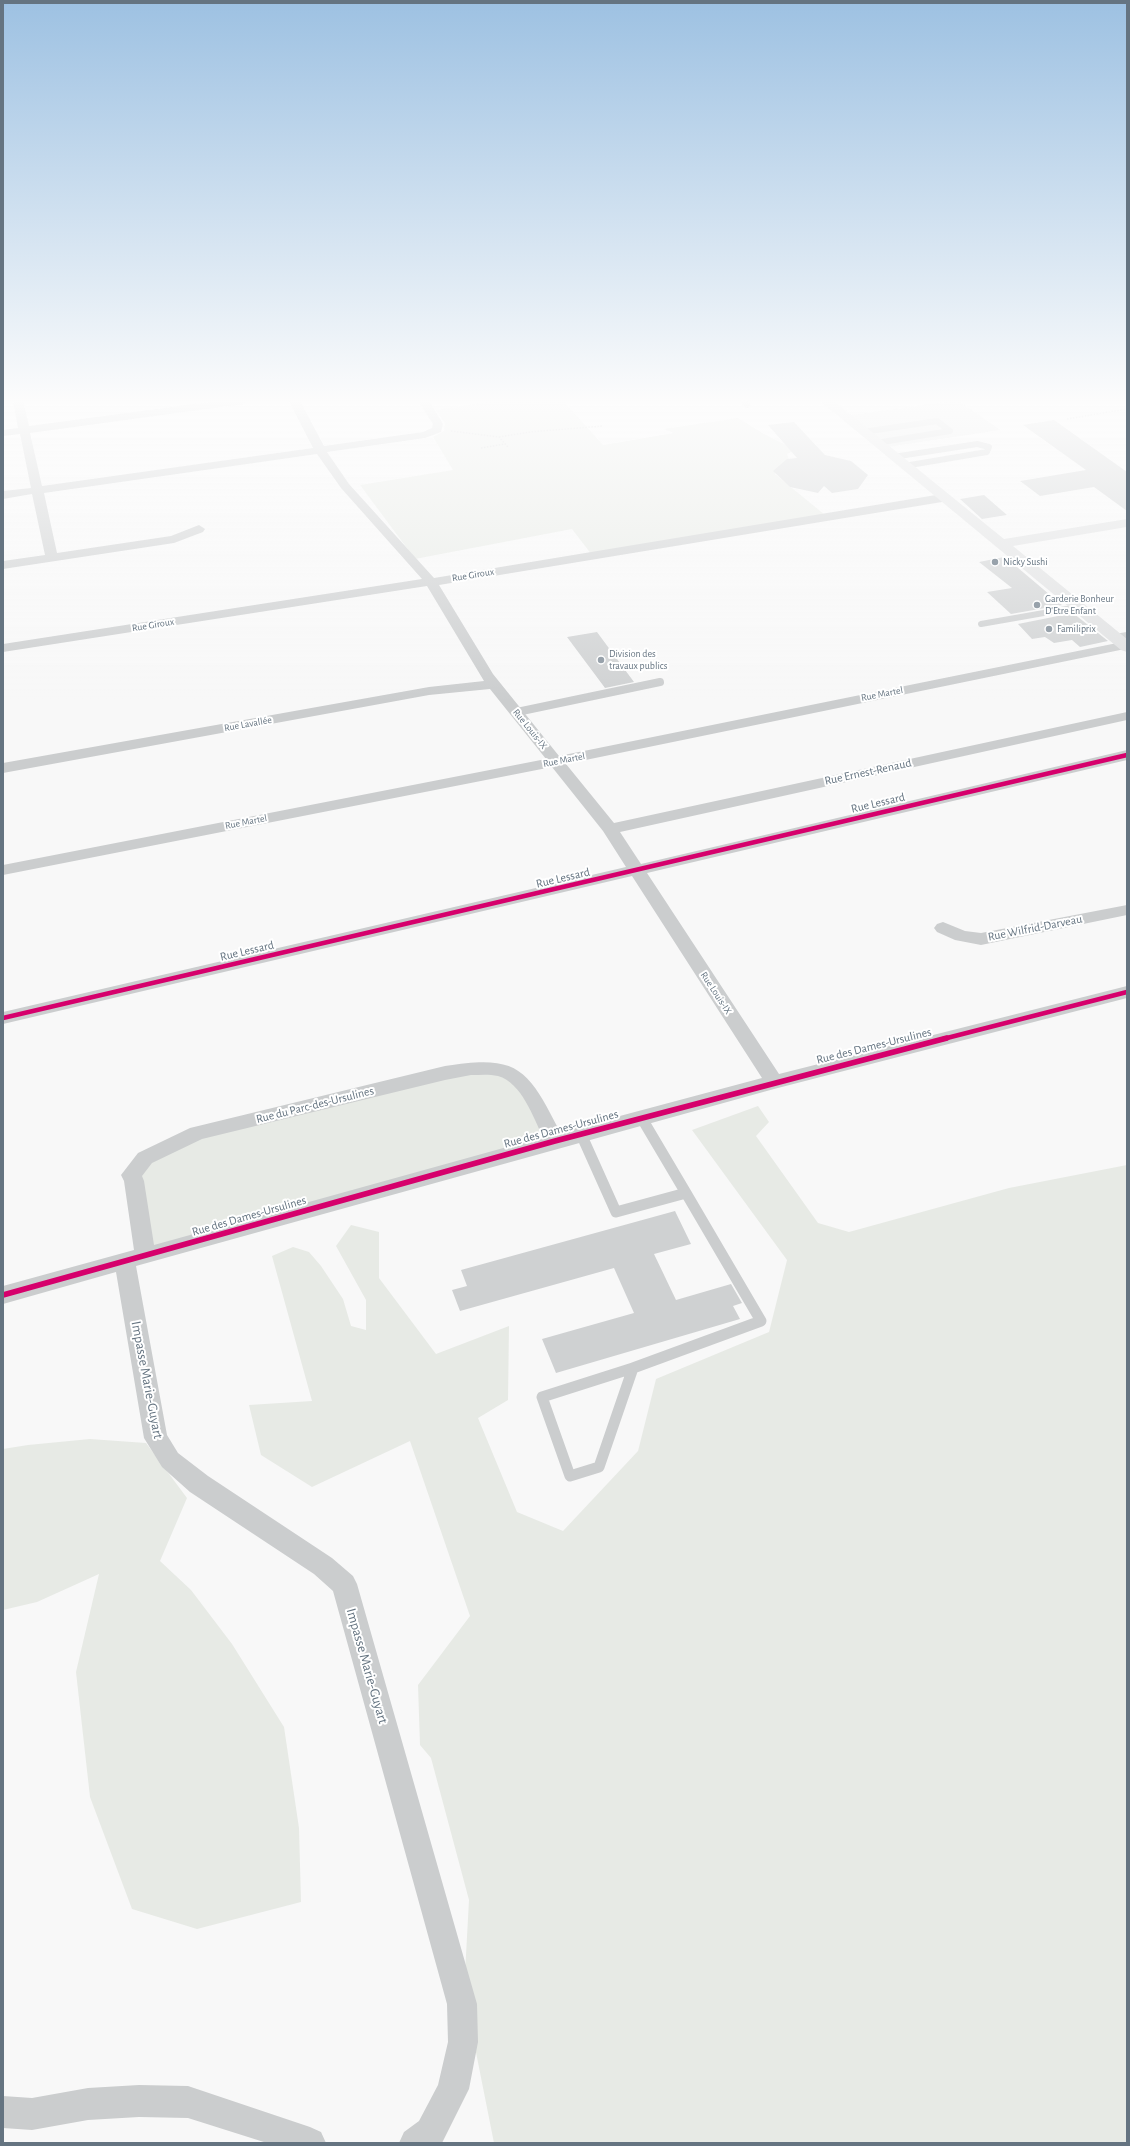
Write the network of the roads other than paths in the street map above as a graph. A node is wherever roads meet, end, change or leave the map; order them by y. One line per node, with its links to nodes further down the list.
1 (39, 501): 8 (street)
2 (359, 501): 10 (street, Rue Louis-IX)
3 (923, 501): 10 (street, Rue Giroux)
4 (946, 501): 7 (main road)
5 (1127, 523): 7 (main road)
6 (199, 529): 8 (street)
7 (1002, 544): 11 (main road)
8 (52, 558): 9 (street)
9 (3, 565)
10 (431, 582): 14 (street, Rue Giroux); 16 (street, Rue Louis-IX)
11 (1078, 607): 12 (lane); 13 (main road)
12 (981, 624)
13 (1123, 641): 20 (street, Rue Martel)
14 (3, 648)
15 (660, 682): 17 (lane)
16 (494, 684): 17 (street, Rue Louis-IX); 21 (street, Rue Lavallée)
17 (517, 712): 20 (street, Rue Louis-IX)
18 (1127, 716): 22 (street, Rue Ernest-Renaud)
19 (1127, 755): 24 (street, Rue Lessard)
20 (556, 761): 22 (street, Rue Louis-IX); 23 (street, Rue Martel)
21 (3, 768)
22 (610, 829): 24 (street, Rue Louis-IX)
23 (3, 870)
24 (636, 870): 28 (street, Rue Lessard); 29 (street, Rue Louis-IX)
25 (1127, 910): 26 (street, Rue Wilfrid-Darveau)
26 (943, 928)
27 (1127, 992): 29 (street, Rue des Dames-Ursulines)
28 (3, 1018)
29 (774, 1082): 30 (street, Rue des Dames-Ursulines)
30 (641, 1118): 31 (street, Rue des Dames-Ursulines); 33 (lane)
31 (581, 1134): 32 (street, Rue des Dames-Ursulines); 33 (lane)
32 (555, 1141): 34 (street, Rue des Dames-Ursulines); 34 (street, Rue du Parc-des-Ursulines)
33 (686, 1193): 36 (lane)
34 (135, 1259): 35 (street, Rue des Dames-Ursulines); 39 (street, Impasse Marie-Guyart)
35 (3, 1295)
36 (633, 1368): 36 (lane)
37 (3, 2112): 38 (street)
38 (310, 2143)
39 (415, 2143)

